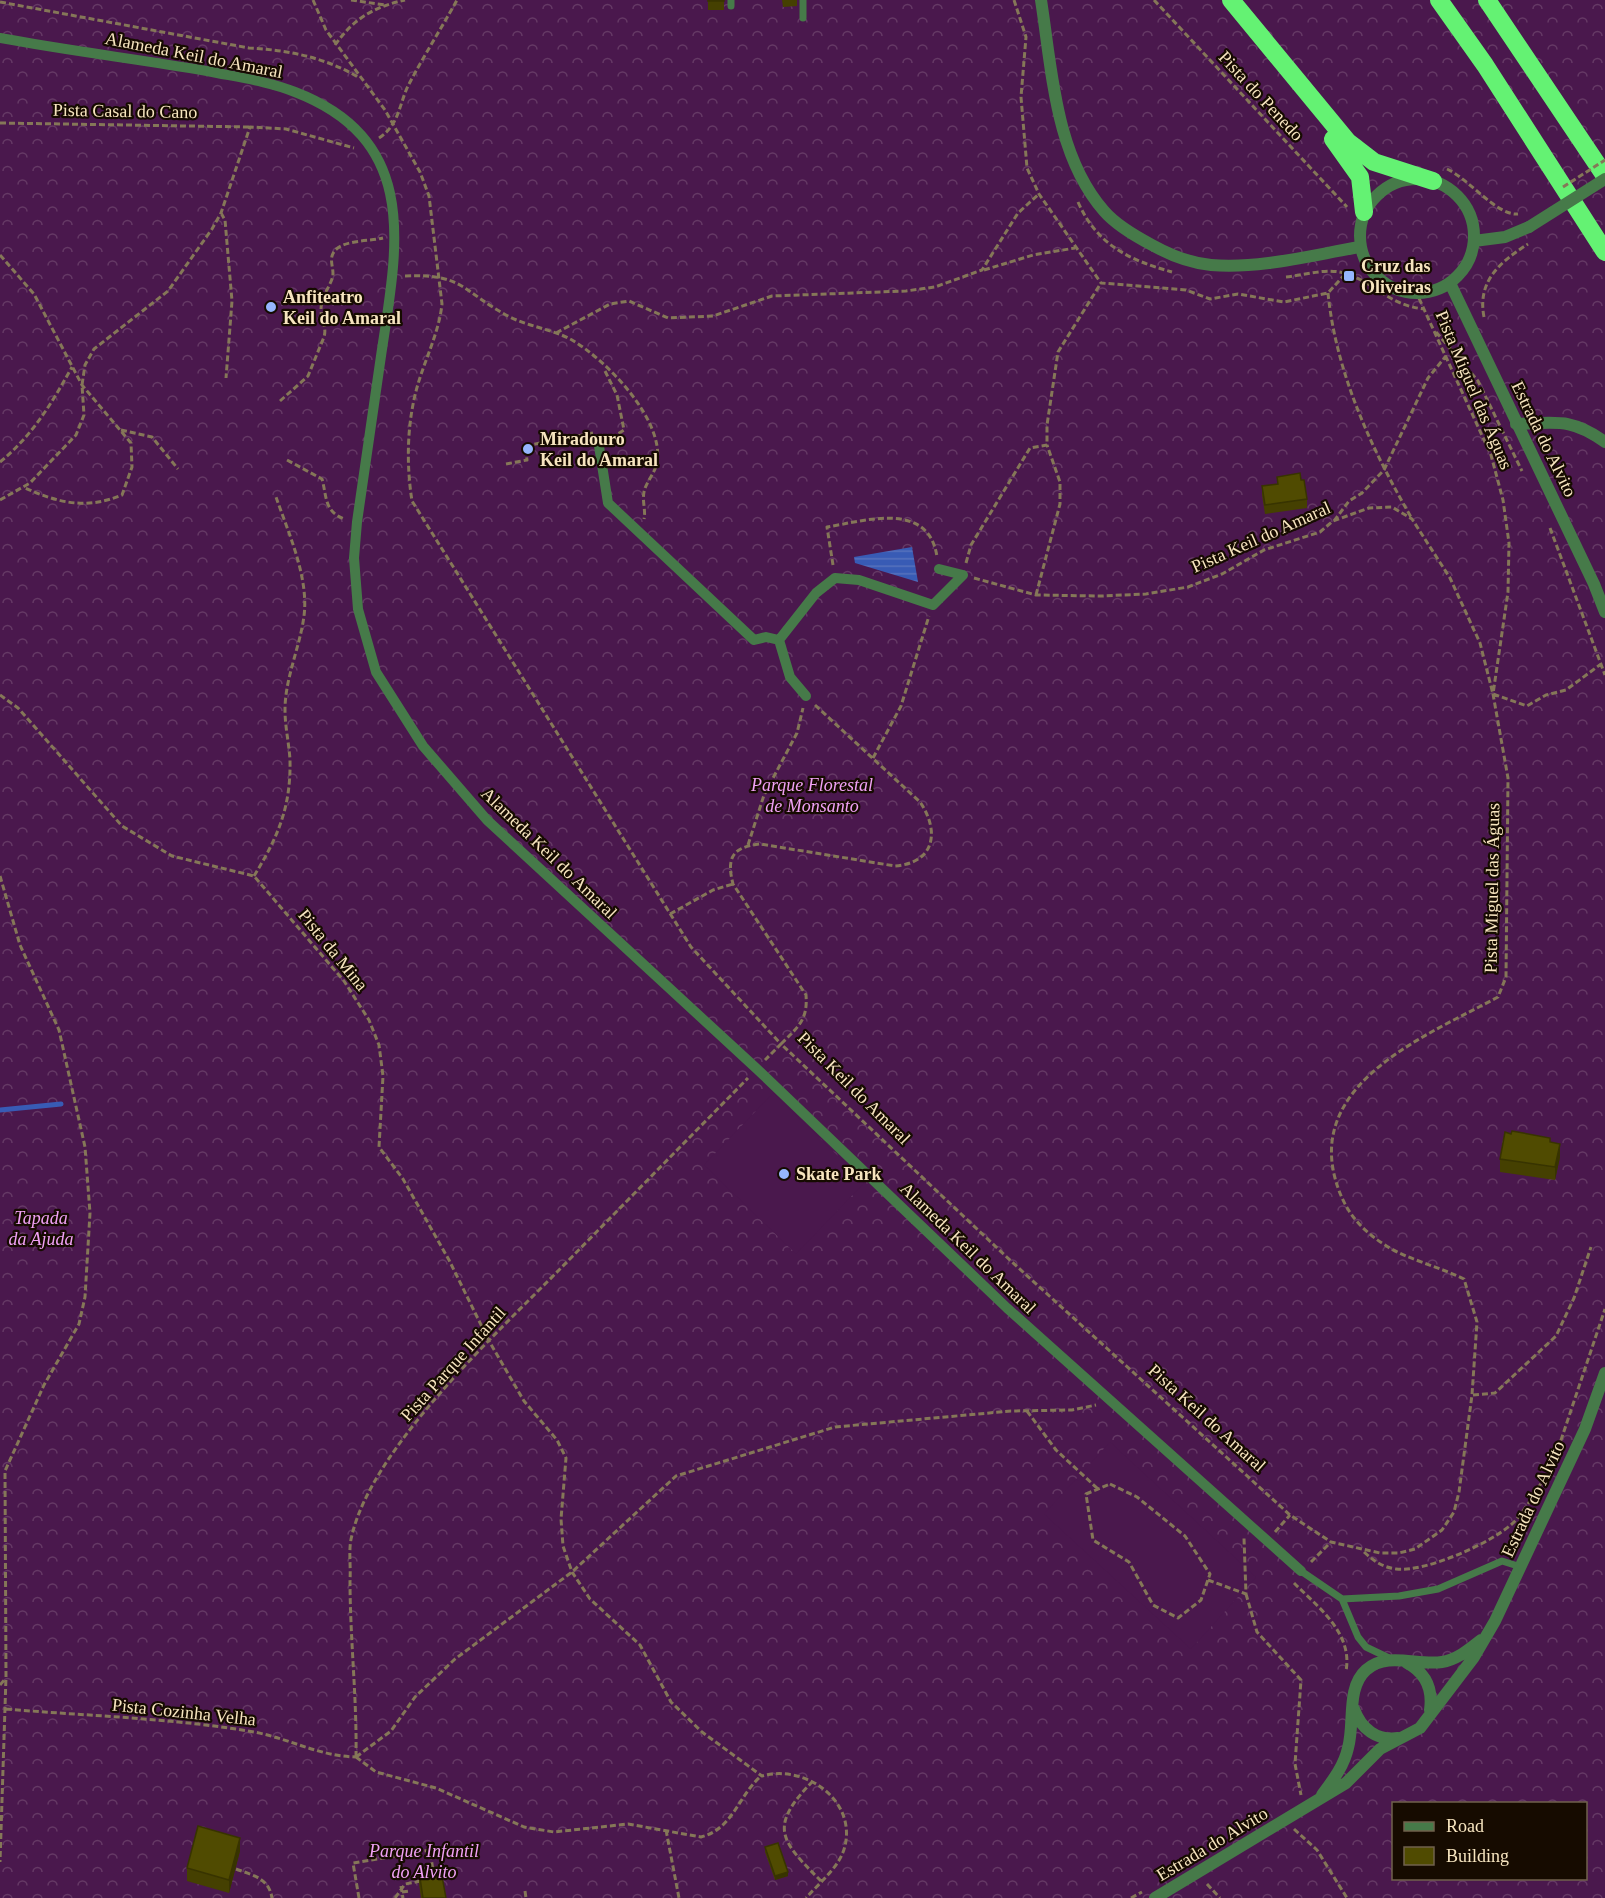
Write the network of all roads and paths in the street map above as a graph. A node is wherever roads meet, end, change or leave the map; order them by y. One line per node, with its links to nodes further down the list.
1 (313, 0): 16 (path)
2 (351, 0): 13 (path)
3 (405, 0): 13 (path)
4 (457, 0): 19 (path)
5 (803, 0): 14 (lane)
6 (1041, 0): 32 (street)
7 (1154, 0): 26 (path, Pista do Penedo)
8 (1220, 0): 26 (highway)
9 (1231, 0): 22 (highway)
10 (1439, 0): 34 (highway)
11 (1487, 0): 23 (highway)
12 (0, 2): 17 (path)
13 (385, 5): 16 (path)
14 (803, 18)
15 (0, 38): 21 (street, Alameda Keil do Amaral)
16 (335, 45): 17 (path)
17 (360, 78): 19 (path)
18 (0, 123): 20 (path, Pista Casal do Cano)
19 (393, 124): 21 (path); 38 (path)
20 (250, 127): 21 (path, Pista Casal do Cano); 27 (path)
21 (369, 145): 29 (street, Alameda Keil do Amaral)
22 (1438, 175): 26 (street); 28 (path); 31 (street)
23 (1605, 177): 31 (street, bridge)
24 (1039, 194): 36 (path)
25 (1077, 201): 37 (path)
26 (1357, 211): 32 (street)
27 (221, 213): 52 (path); 53 (path)
28 (1520, 213)
29 (396, 235): 39 (street, Alameda Keil do Amaral); 54 (path)
30 (1537, 238): 46 (path)
31 (1474, 241): 42 (street)
32 (1360, 247): 44 (street)
33 (1075, 248): 36 (path)
34 (1605, 252)
35 (0, 255): 50 (path)
36 (982, 270): 48 (path)
37 (1179, 274)
38 (438, 276): 39 (path); 48 (path); 93 (path)
39 (392, 277): 73 (street, Alameda Keil do Amaral)
40 (1282, 277): 45 (path)
41 (1101, 283): 60 (path)
42 (1450, 284): 44 (street); 55 (street, Estrada do Alvito)
43 (1328, 293): 66 (path)
44 (1418, 294): 45 (path, Pista Miguel das Águas)
45 (1424, 309): 47 (path, Pista Miguel das Águas)
46 (1484, 320)
47 (1433, 329): 49 (path, Pista Miguel das Águas); 67 (path)
48 (556, 333): 51 (path)
49 (1446, 356): 66 (path); 85 (path, Pista Miguel das Águas)
50 (72, 367): 53 (path); 63 (path)
51 (603, 367): 57 (path); 75 (path)
52 (226, 378)
53 (82, 385): 56 (path); 68 (path)
54 (280, 401)
55 (1516, 424): 59 (street); 81 (street, Estrada do Alvito)
56 (120, 430): 65 (path); 68 (path)
57 (624, 430)
58 (586, 434): 64 (path)
59 (1605, 442)
60 (1047, 445): 77 (path); 79 (path)
61 (599, 446): 75 (street)
62 (287, 460): 73 (path)
63 (0, 462)
64 (506, 464)
65 (178, 469)
66 (1384, 470): 71 (path); 72 (path)
67 (1525, 477)
68 (23, 487): 70 (path)
69 (276, 496): 91 (path)
70 (0, 500)
71 (1412, 519): 72 (path, Pista Keil do Amaral); 85 (path)
72 (1334, 521): 79 (path, Pista Keil do Amaral)
73 (357, 522): 95 (street, Alameda Keil do Amaral)
74 (1549, 526): 83 (path)
75 (637, 531): 82 (street)
76 (939, 569): 77 (street); 78 (path)
77 (963, 575): 79 (path, Pista Keil do Amaral); 80 (street)
78 (835, 578): 80 (street); 82 (street)
79 (1036, 596)
80 (933, 605): 88 (path)
81 (1605, 612)
82 (778, 640): 87 (street)
83 (1601, 664): 84 (path); 85 (path)
84 (1605, 675)
85 (1493, 694): 100 (path, Pista Miguel das Águas)
86 (0, 695): 91 (path)
87 (806, 696): 88 (path); 89 (path)
88 (873, 758): 89 (path)
89 (748, 845): 92 (path)
90 (0, 876): 119 (path)
91 (254, 876): 98 (path, Pista da Mina)
92 (733, 884): 93 (path); 94 (path, Pista Keil do Amaral)
93 (670, 914): 94 (path)
94 (781, 1044): 95 (path, Pista Parque Infantil); 106 (path, Pista Keil do Amaral)
95 (757, 1069): 98 (path, Pista Parque Infantil); 101 (street, Alameda Keil do Amaral)
96 (1591, 1247): 100 (path)
97 (1605, 1309): 103 (path)
98 (489, 1341): 112 (path, Pista da Mina); 126 (path, Pista Parque Infantil)
99 (1605, 1373): 110 (street, Estrada do Alvito)
100 (1472, 1395): 109 (path, Pista Miguel das Águas)
101 (1109, 1402): 102 (path); 107 (street, Alameda Keil do Amaral)
102 (1027, 1411): 105 (path); 112 (path)
103 (1556, 1454)
104 (1547, 1472): 109 (path)
105 (1098, 1489): 113 (path); 113 (path)
106 (1290, 1515): 108 (path); 109 (path, Pista Miguel das Águas)
107 (1243, 1521): 108 (street, Alameda Keil do Amaral); 115 (path)
108 (1267, 1542): 111 (street, Alameda Keil do Amaral)
109 (1362, 1550)
110 (1521, 1567): 116 (lane); 117 (street, Estrada do Alvito)
111 (1301, 1571): 116 (lane)
112 (572, 1572): 126 (path); 127 (path, Pista da Mina)
113 (1208, 1580): 115 (path)
114 (1292, 1580): 120 (path)
115 (1246, 1594): 129 (path)
116 (1342, 1599): 118 (lane)
117 (1485, 1637): 118 (street, Estrada do Alvito); 124 (street, Estrada do Alvito)
118 (1401, 1661): 122 (street, Estrada do Alvito); 124 (street)
119 (6, 1677): 121 (path); 123 (path)
120 (1345, 1677)
121 (0, 1685)
122 (1354, 1708): 125 (street); 129 (street, Estrada do Alvito)
123 (5, 1709): 126 (path, Pista Cozinha Velha); 132 (path)
124 (1426, 1720): 125 (street, Estrada do Alvito)
125 (1402, 1738): 129 (street, Estrada do Alvito)
126 (356, 1757): 131 (path)
127 (762, 1776): 128 (path); 131 (path)
128 (813, 1781): 137 (path); 137 (path)
129 (1313, 1797): 130 (street, Estrada do Alvito)
130 (1288, 1819): 134 (street, Estrada do Alvito); 152 (path)
131 (666, 1830): 148 (path)
132 (0, 1862)
133 (236, 1869): 143 (path)
134 (1198, 1873): 142 (street, Estrada do Alvito); 151 (path)
135 (435, 1878): 144 (path)
136 (425, 1880): 138 (path)
137 (821, 1881): 149 (path)
138 (401, 1886): 141 (path); 145 (path)
139 (409, 1891): 141 (path)
140 (525, 1891): 147 (path)
141 (402, 1892): 146 (path)
142 (1153, 1892): 150 (path)
143 (272, 1898)
144 (359, 1898)
145 (395, 1898)
146 (403, 1898)
147 (526, 1898)
148 (679, 1898)
149 (806, 1898)
150 (1131, 1898)
151 (1220, 1898)
152 (1347, 1898)

